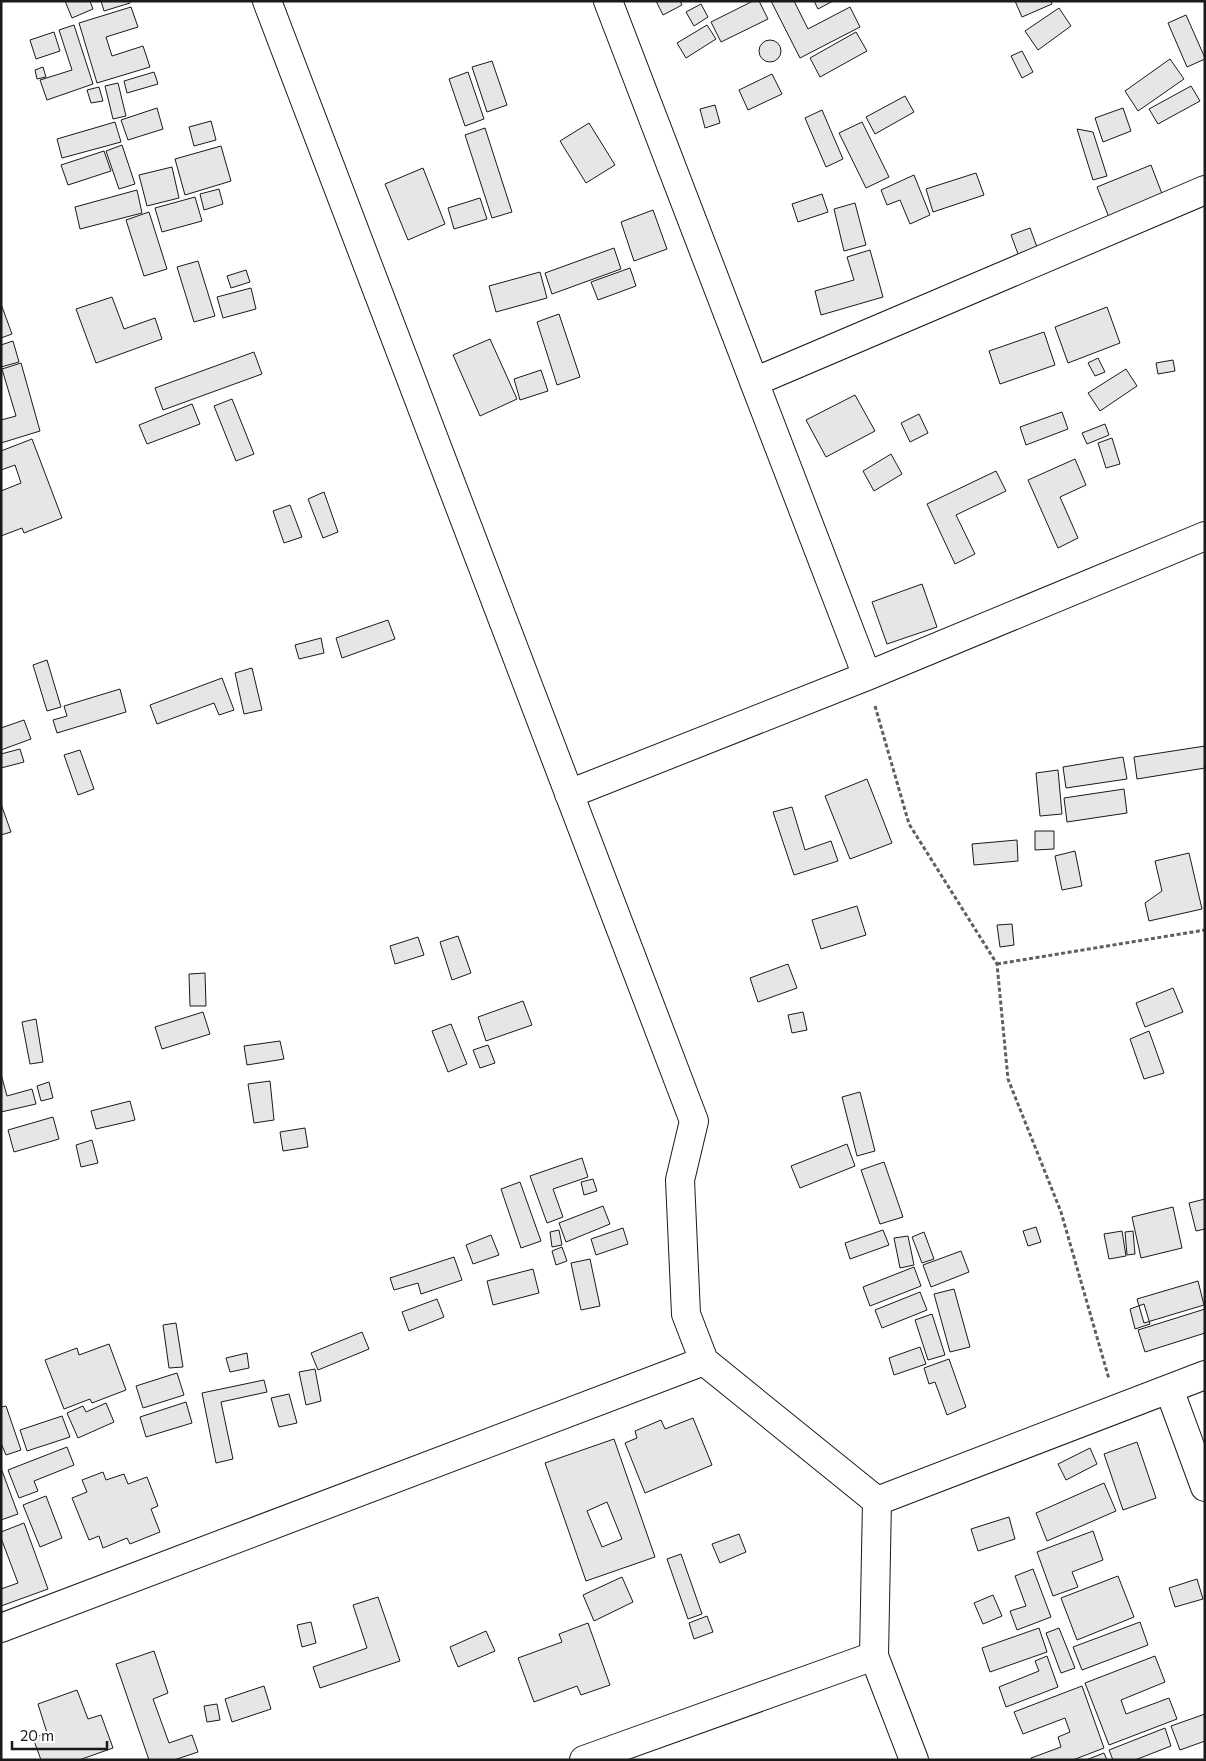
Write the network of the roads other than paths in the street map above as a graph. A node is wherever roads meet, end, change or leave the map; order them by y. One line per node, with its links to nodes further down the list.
1 (267, 1): 7 (street)
2 (608, 1): 4 (street)
3 (1205, 190): 4 (street)
4 (754, 382): 6 (street)
5 (1205, 536): 6 (street)
6 (867, 676): 7 (street)
7 (569, 794): 8 (street)
8 (704, 1361): 12 (street); 13 (street)
9 (1205, 1375): 10 (street)
10 (1169, 1389): 11 (street); 12 (street)
11 (1205, 1486)
12 (877, 1501): 14 (street)
13 (1, 1628)
14 (874, 1656): 15 (street); 16 (street)
15 (584, 1760)
16 (914, 1760)

